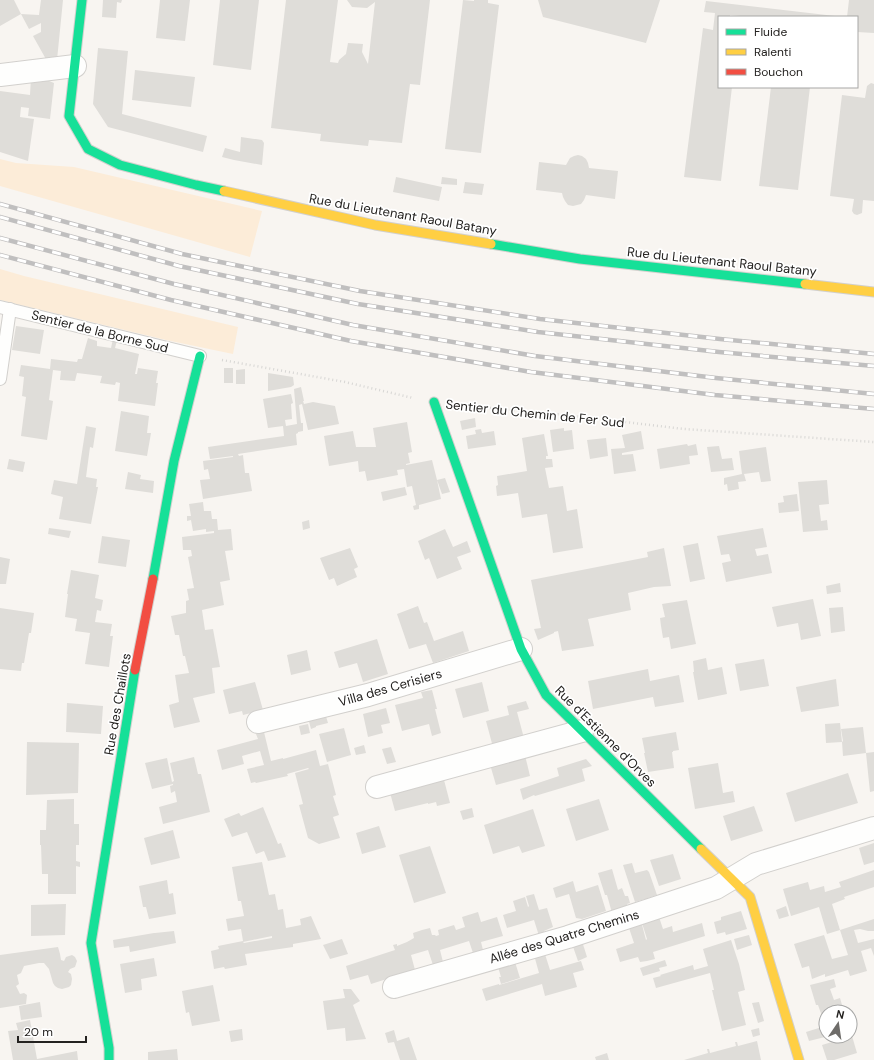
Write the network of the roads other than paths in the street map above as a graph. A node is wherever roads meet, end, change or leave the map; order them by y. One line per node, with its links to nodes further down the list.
1 (82, 0): 2 (street, Rue du Lieutenant Raoul Batany)
2 (76, 66): 3 (street); 4 (street, Rue du Lieutenant Raoul Batany)
3 (0, 75)
4 (874, 292)
5 (5, 308): 6 (lane, Sentier de la Borne Sud); 7 (lane)
6 (200, 356): 16 (street, Rue des Chaillots)
7 (0, 379)
8 (434, 402): 9 (street, Rue d'Estienne d'Orves)
9 (521, 649): 10 (street, Villa des Cerisiers); 11 (street, Rue d'Estienne d'Orves)
10 (258, 722)
11 (582, 731): 12 (street); 14 (street, Rue d'Estienne d'Orves)
12 (378, 787)
13 (874, 828): 14 (street, Allée des Quatre Chemins)
14 (731, 879): 15 (street, Allée des Quatre Chemins); 17 (street, Rue d'Estienne d'Orves)
15 (394, 987)
16 (109, 1060)
17 (799, 1060)

